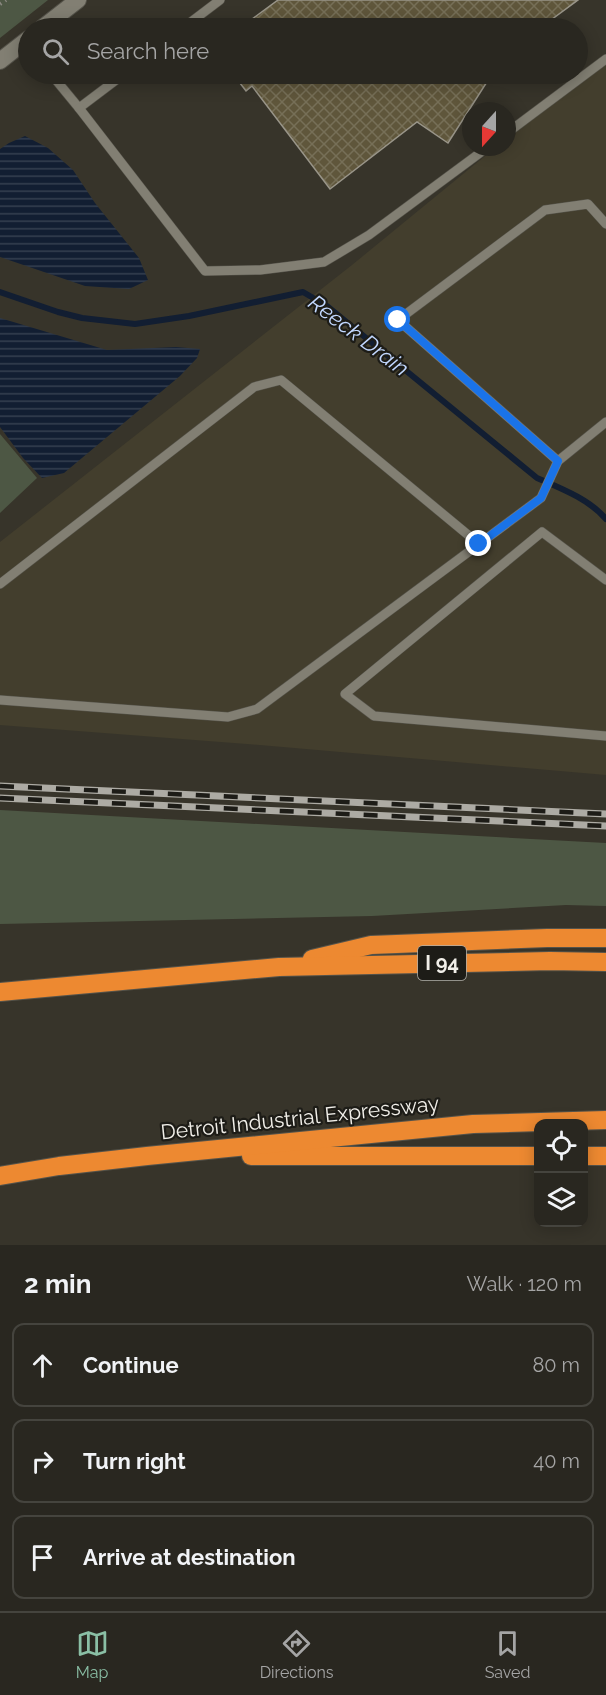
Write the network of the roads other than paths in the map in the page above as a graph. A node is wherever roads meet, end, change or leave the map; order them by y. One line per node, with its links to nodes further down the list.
1 (78, 0): 3 (street)
2 (220, 0): 4 (lane)
3 (55, 18)
4 (196, 18)
5 (18, 48): 7 (street)
6 (606, 59): 8 (lane)
7 (0, 61)
8 (588, 72)
9 (59, 84): 12 (lane)
10 (111, 84): 12 (lane)
11 (573, 84): 13 (lane)
12 (79, 108): 14 (lane)
13 (516, 126)
14 (476, 156)
15 (606, 224): 17 (lane)
16 (606, 422): 17 (lane)
17 (558, 461): 18 (lane)
18 (479, 544): 20 (lane); 21 (lane)
19 (606, 580): 22 (lane)
20 (0, 584)
21 (0, 699)
22 (606, 736)
23 (606, 938): 25 (highway)
24 (606, 962): 25 (highway, I 94)
25 (279, 967): 26 (highway, I 94)
26 (0, 992)
27 (606, 1120): 28 (highway, Detroit Industrial Expressway)
28 (147, 1156): 29 (highway); 32 (highway, Detroit Industrial Expressway)
29 (534, 1156)
30 (588, 1156): 31 (highway)
31 (606, 1156)
32 (0, 1176)

